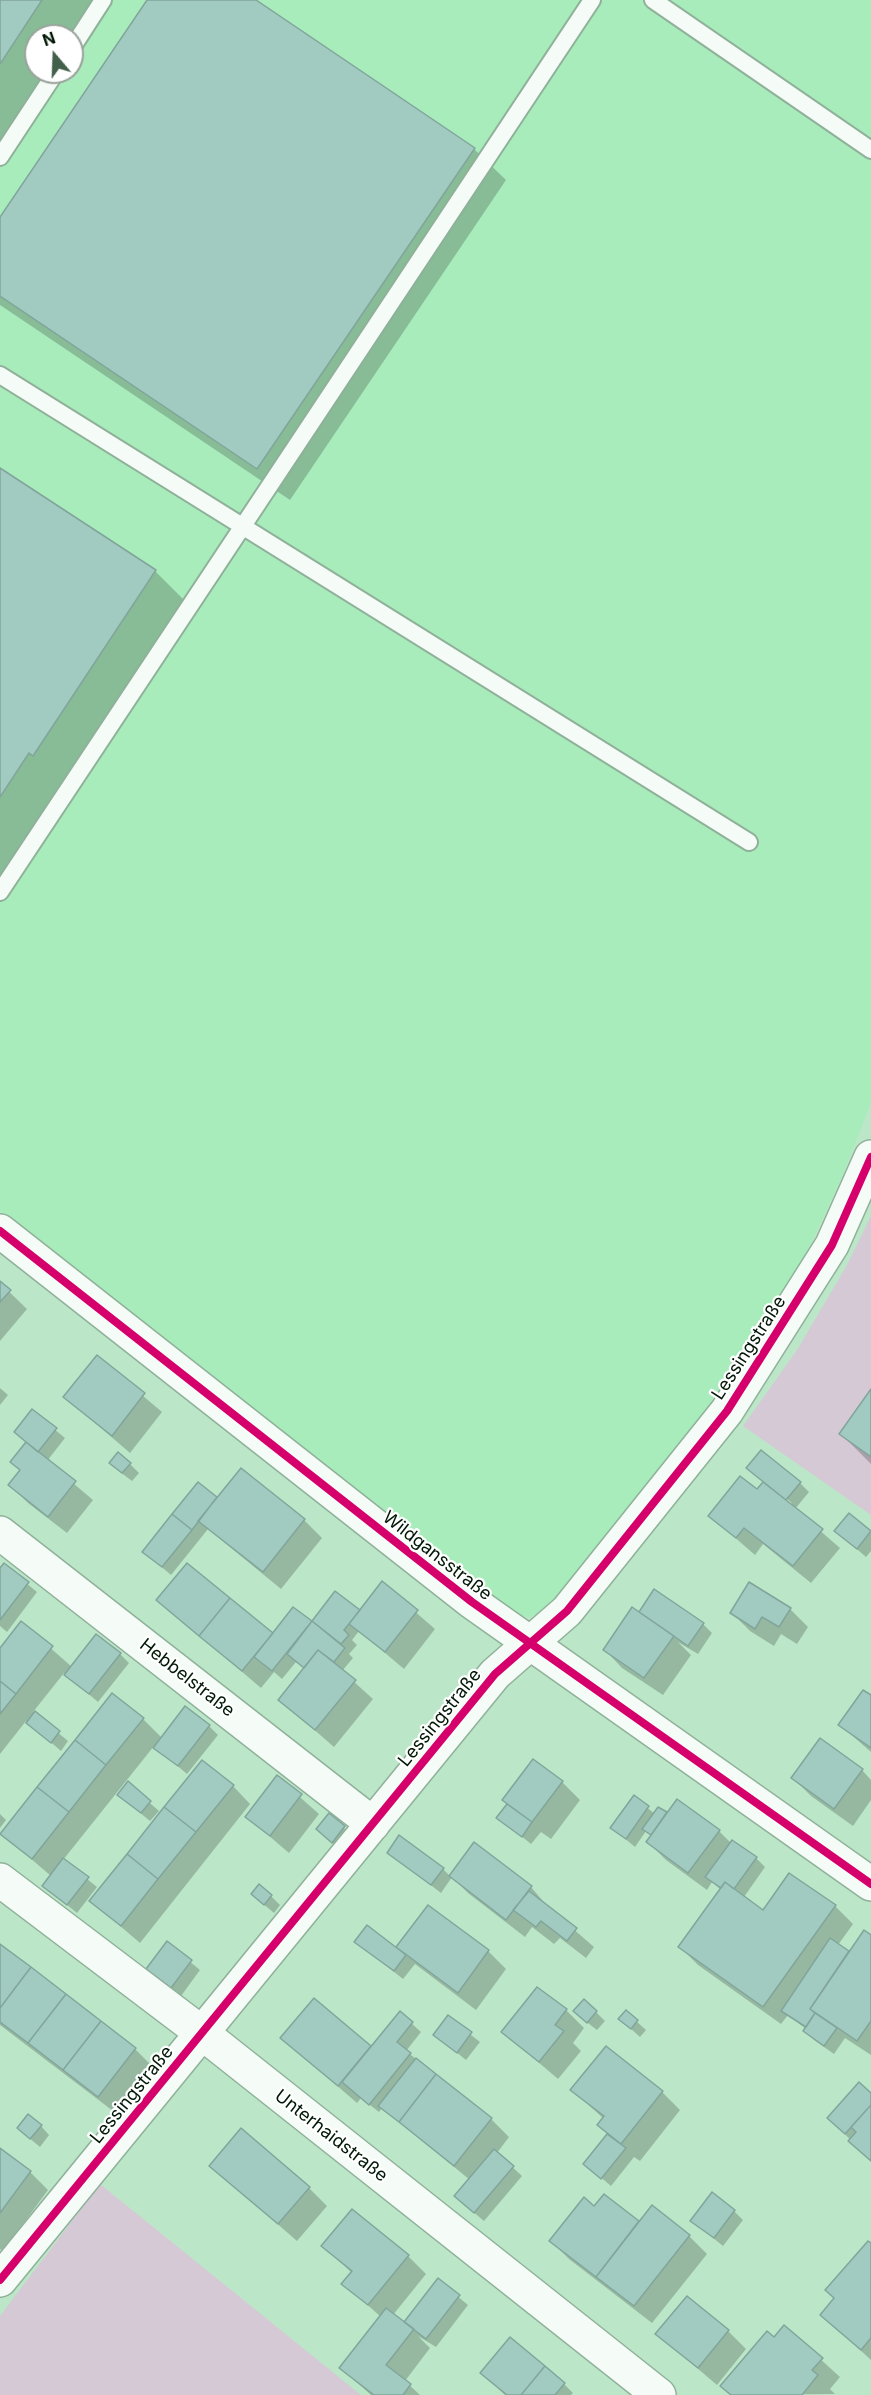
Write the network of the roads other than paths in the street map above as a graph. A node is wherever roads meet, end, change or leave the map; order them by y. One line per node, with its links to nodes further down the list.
1 (103, 0): 4 (lane)
2 (592, 0): 9 (lane)
3 (652, 0): 6 (lane)
4 (84, 29)
5 (48, 84): 7 (lane)
6 (871, 150)
7 (0, 158)
8 (0, 375): 9 (lane)
9 (243, 527): 10 (lane); 11 (lane)
10 (749, 842)
11 (0, 892)
12 (871, 1157): 15 (street, Lessingstraße)
13 (0, 1231): 15 (street, Wildgansstraße)
14 (0, 1533): 16 (street, Hebbelstraße)
15 (530, 1644): 16 (street, Lessingstraße); 18 (street, Wildgansstraße)
16 (373, 1824): 19 (street, Lessingstraße)
17 (0, 1880): 19 (street, Unterhaidstraße)
18 (871, 1884)
19 (202, 2033): 20 (street, Lessingstraße); 21 (street, Unterhaidstraße)
20 (0, 2280)
21 (659, 2395)

